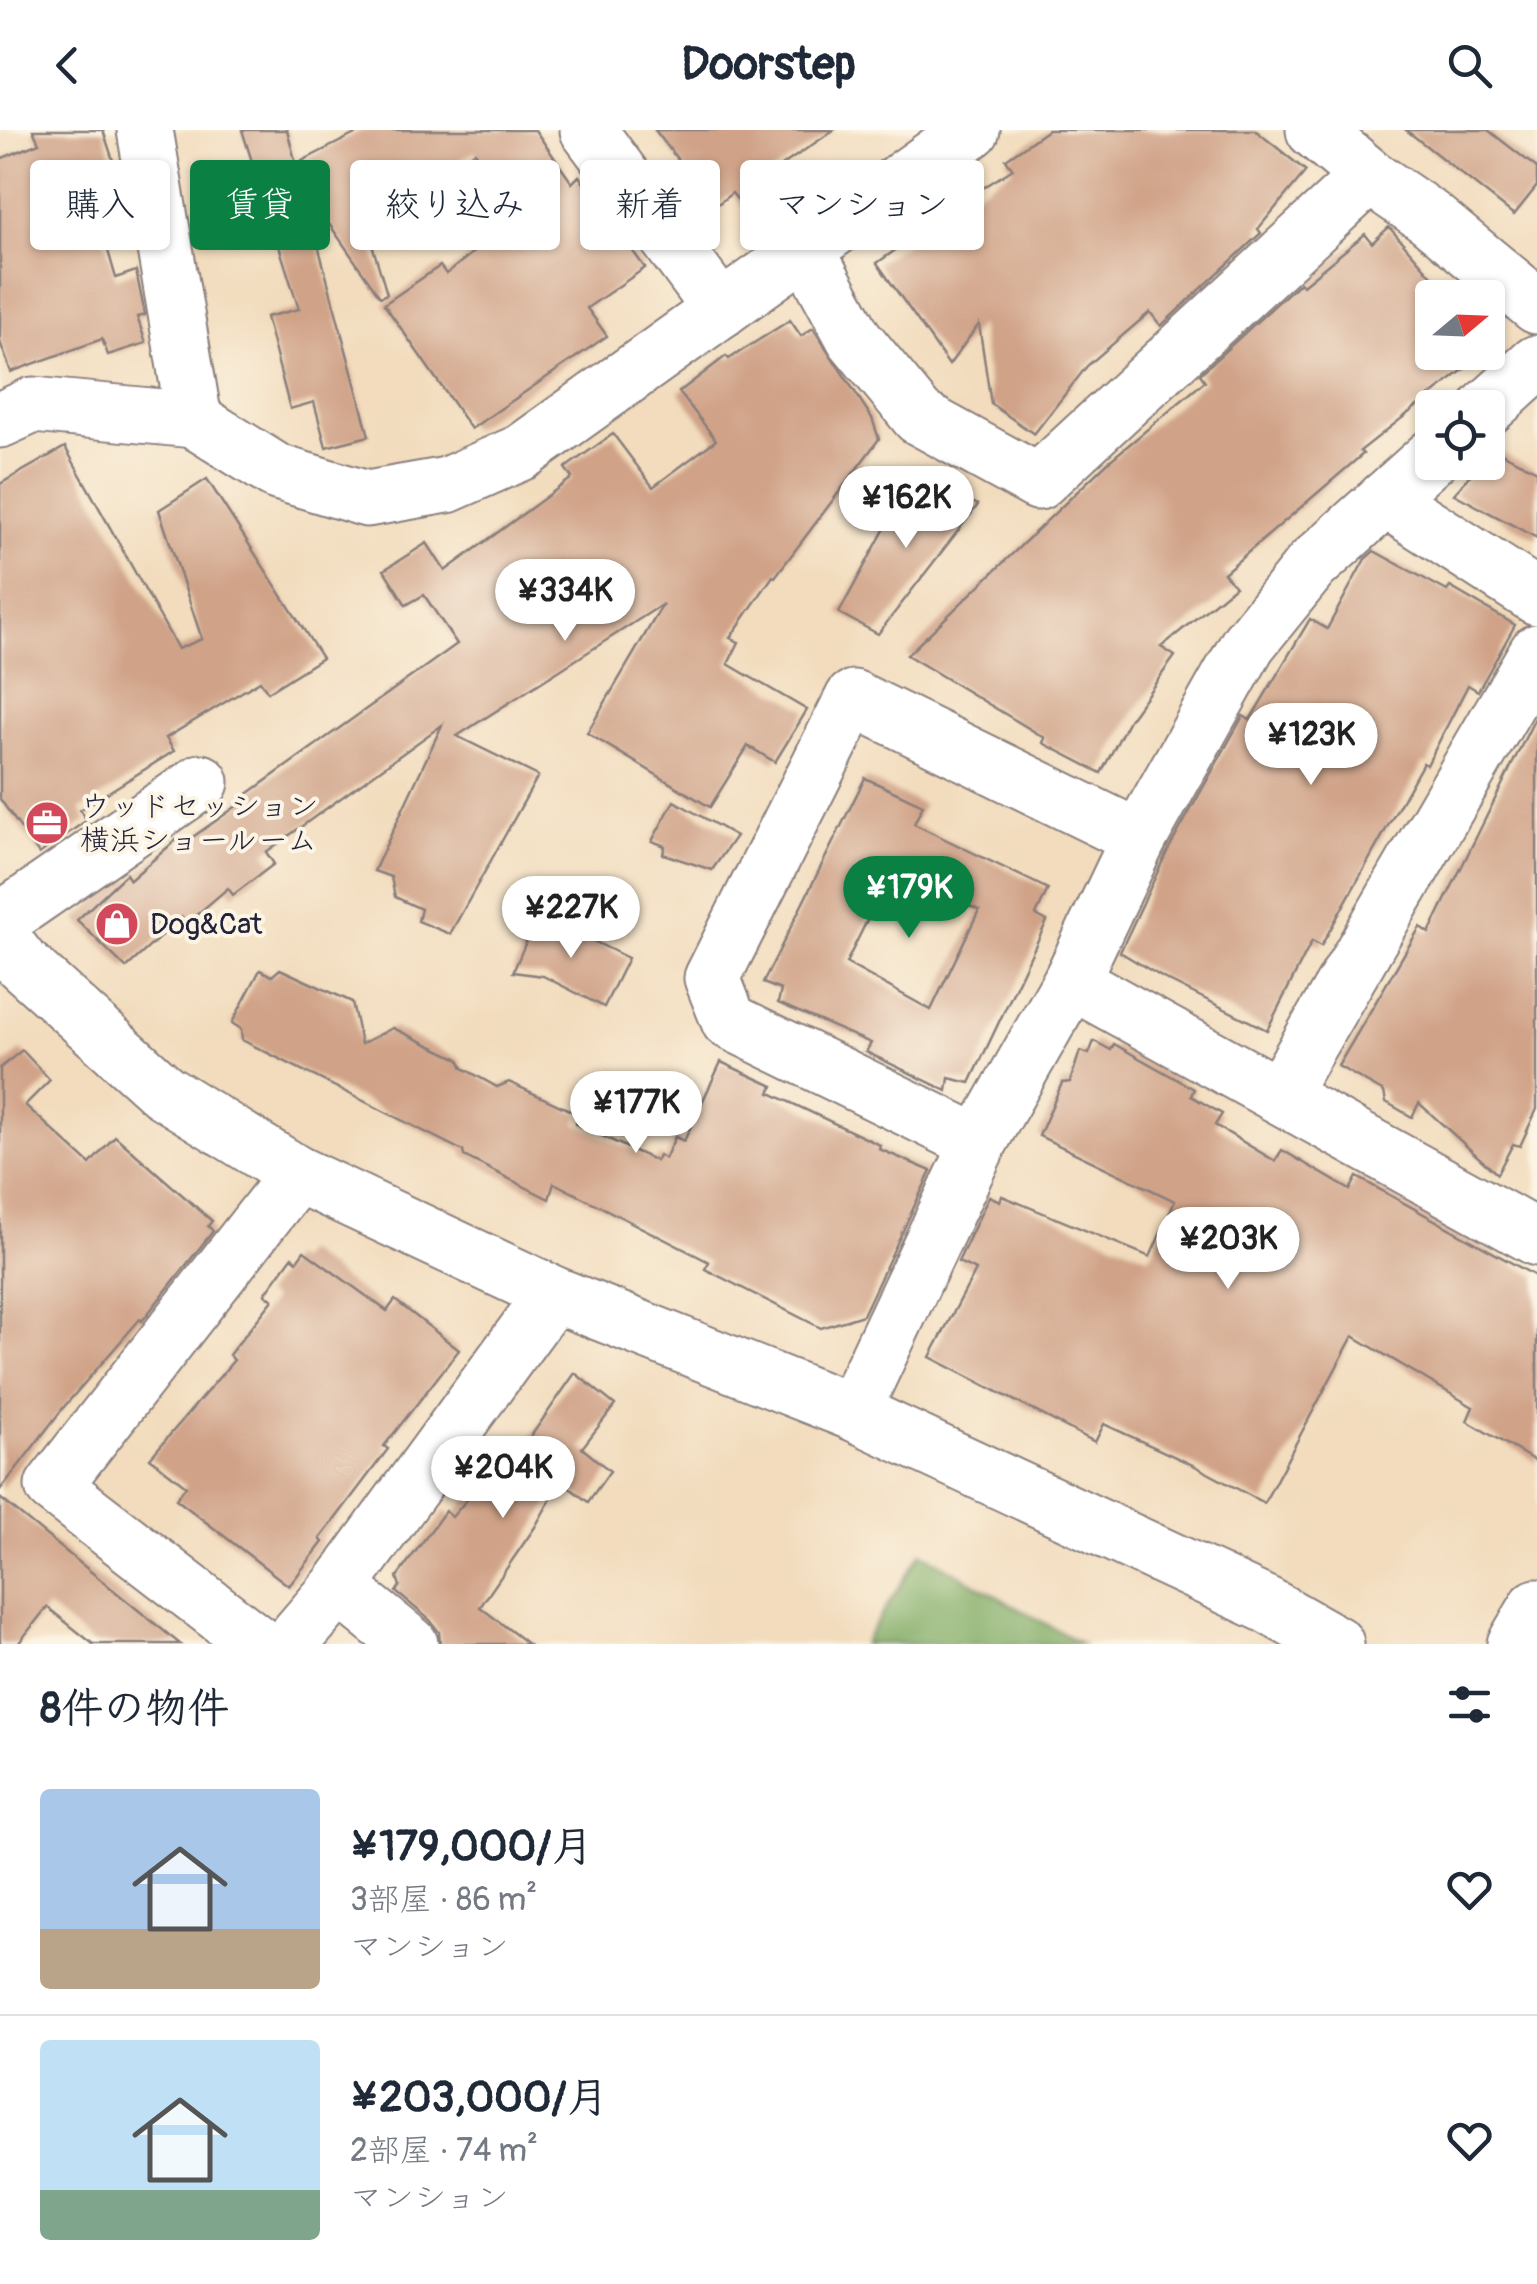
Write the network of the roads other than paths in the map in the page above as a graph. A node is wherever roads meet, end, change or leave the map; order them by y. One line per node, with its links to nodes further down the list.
1 (146, 130): 14 (street)
2 (588, 130): 10 (street)
3 (972, 130): 5 (street)
4 (1314, 130): 6 (street)
5 (930, 160)
6 (1369, 176): 8 (street); 9 (street)
7 (805, 250): 10 (street)
8 (807, 250)
9 (1537, 306)
10 (720, 310): 14 (street)
11 (1537, 363): 12 (street)
12 (1505, 392)
13 (0, 420): 14 (street)
14 (194, 420)
15 (1415, 473): 16 (street)
16 (1386, 499): 17 (street); 20 (street)
17 (1537, 598)
18 (1537, 652): 23 (street)
19 (201, 782): 21 (street)
20 (1139, 838): 22 (street); 24 (street)
21 (5, 950): 25 (street)
22 (1071, 982): 23 (street); 24 (street)
23 (1280, 1094): 26 (street)
24 (979, 1143): 28 (street)
25 (297, 1174): 27 (street); 31 (street)
26 (1537, 1238)
27 (553, 1294): 28 (street); 29 (street)
28 (852, 1412): 34 (street)
29 (339, 1587): 32 (street); 33 (street)
30 (1537, 1607): 35 (street)
31 (258, 1644)
32 (290, 1644)
33 (410, 1644)
34 (1336, 1644)
35 (1516, 1644)

